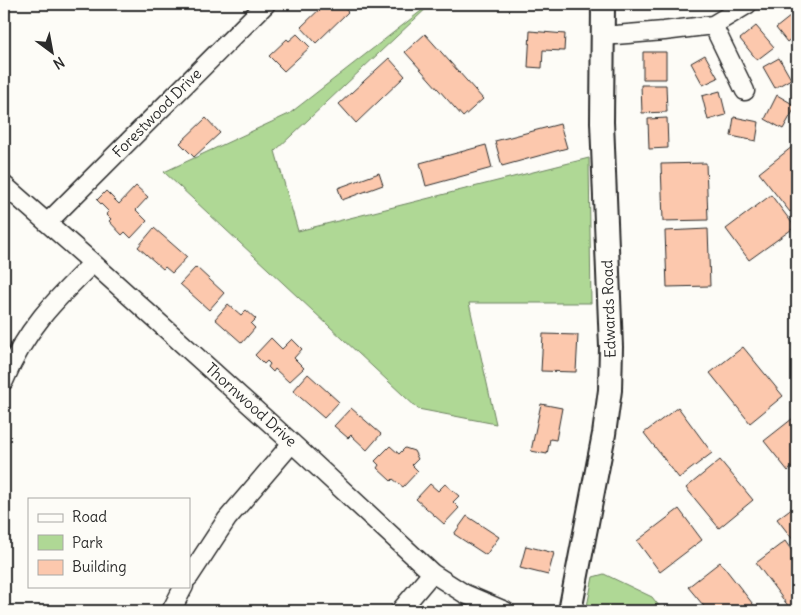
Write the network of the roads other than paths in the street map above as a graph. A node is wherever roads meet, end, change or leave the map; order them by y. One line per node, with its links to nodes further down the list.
1 (266, 4): 8 (street, Forestwood Drive)
2 (602, 4): 5 (main road, Edwards Road)
3 (748, 4): 4 (street)
4 (713, 25): 5 (street); 6 (street)
5 (603, 36): 18 (main road, Edwards Road)
6 (745, 91)
7 (4, 185): 8 (street, Thornwood Drive)
8 (47, 223): 9 (street, Thornwood Drive)
9 (93, 262): 10 (street); 11 (street, Thornwood Drive)
10 (4, 381)
11 (292, 443): 12 (street, Thornwood Drive); 13 (street)
12 (432, 573): 16 (street); 17 (street, Thornwood Drive)
13 (190, 576)
14 (183, 588): 15 (street)
15 (171, 611)
16 (400, 611)
17 (505, 611)
18 (570, 611)

